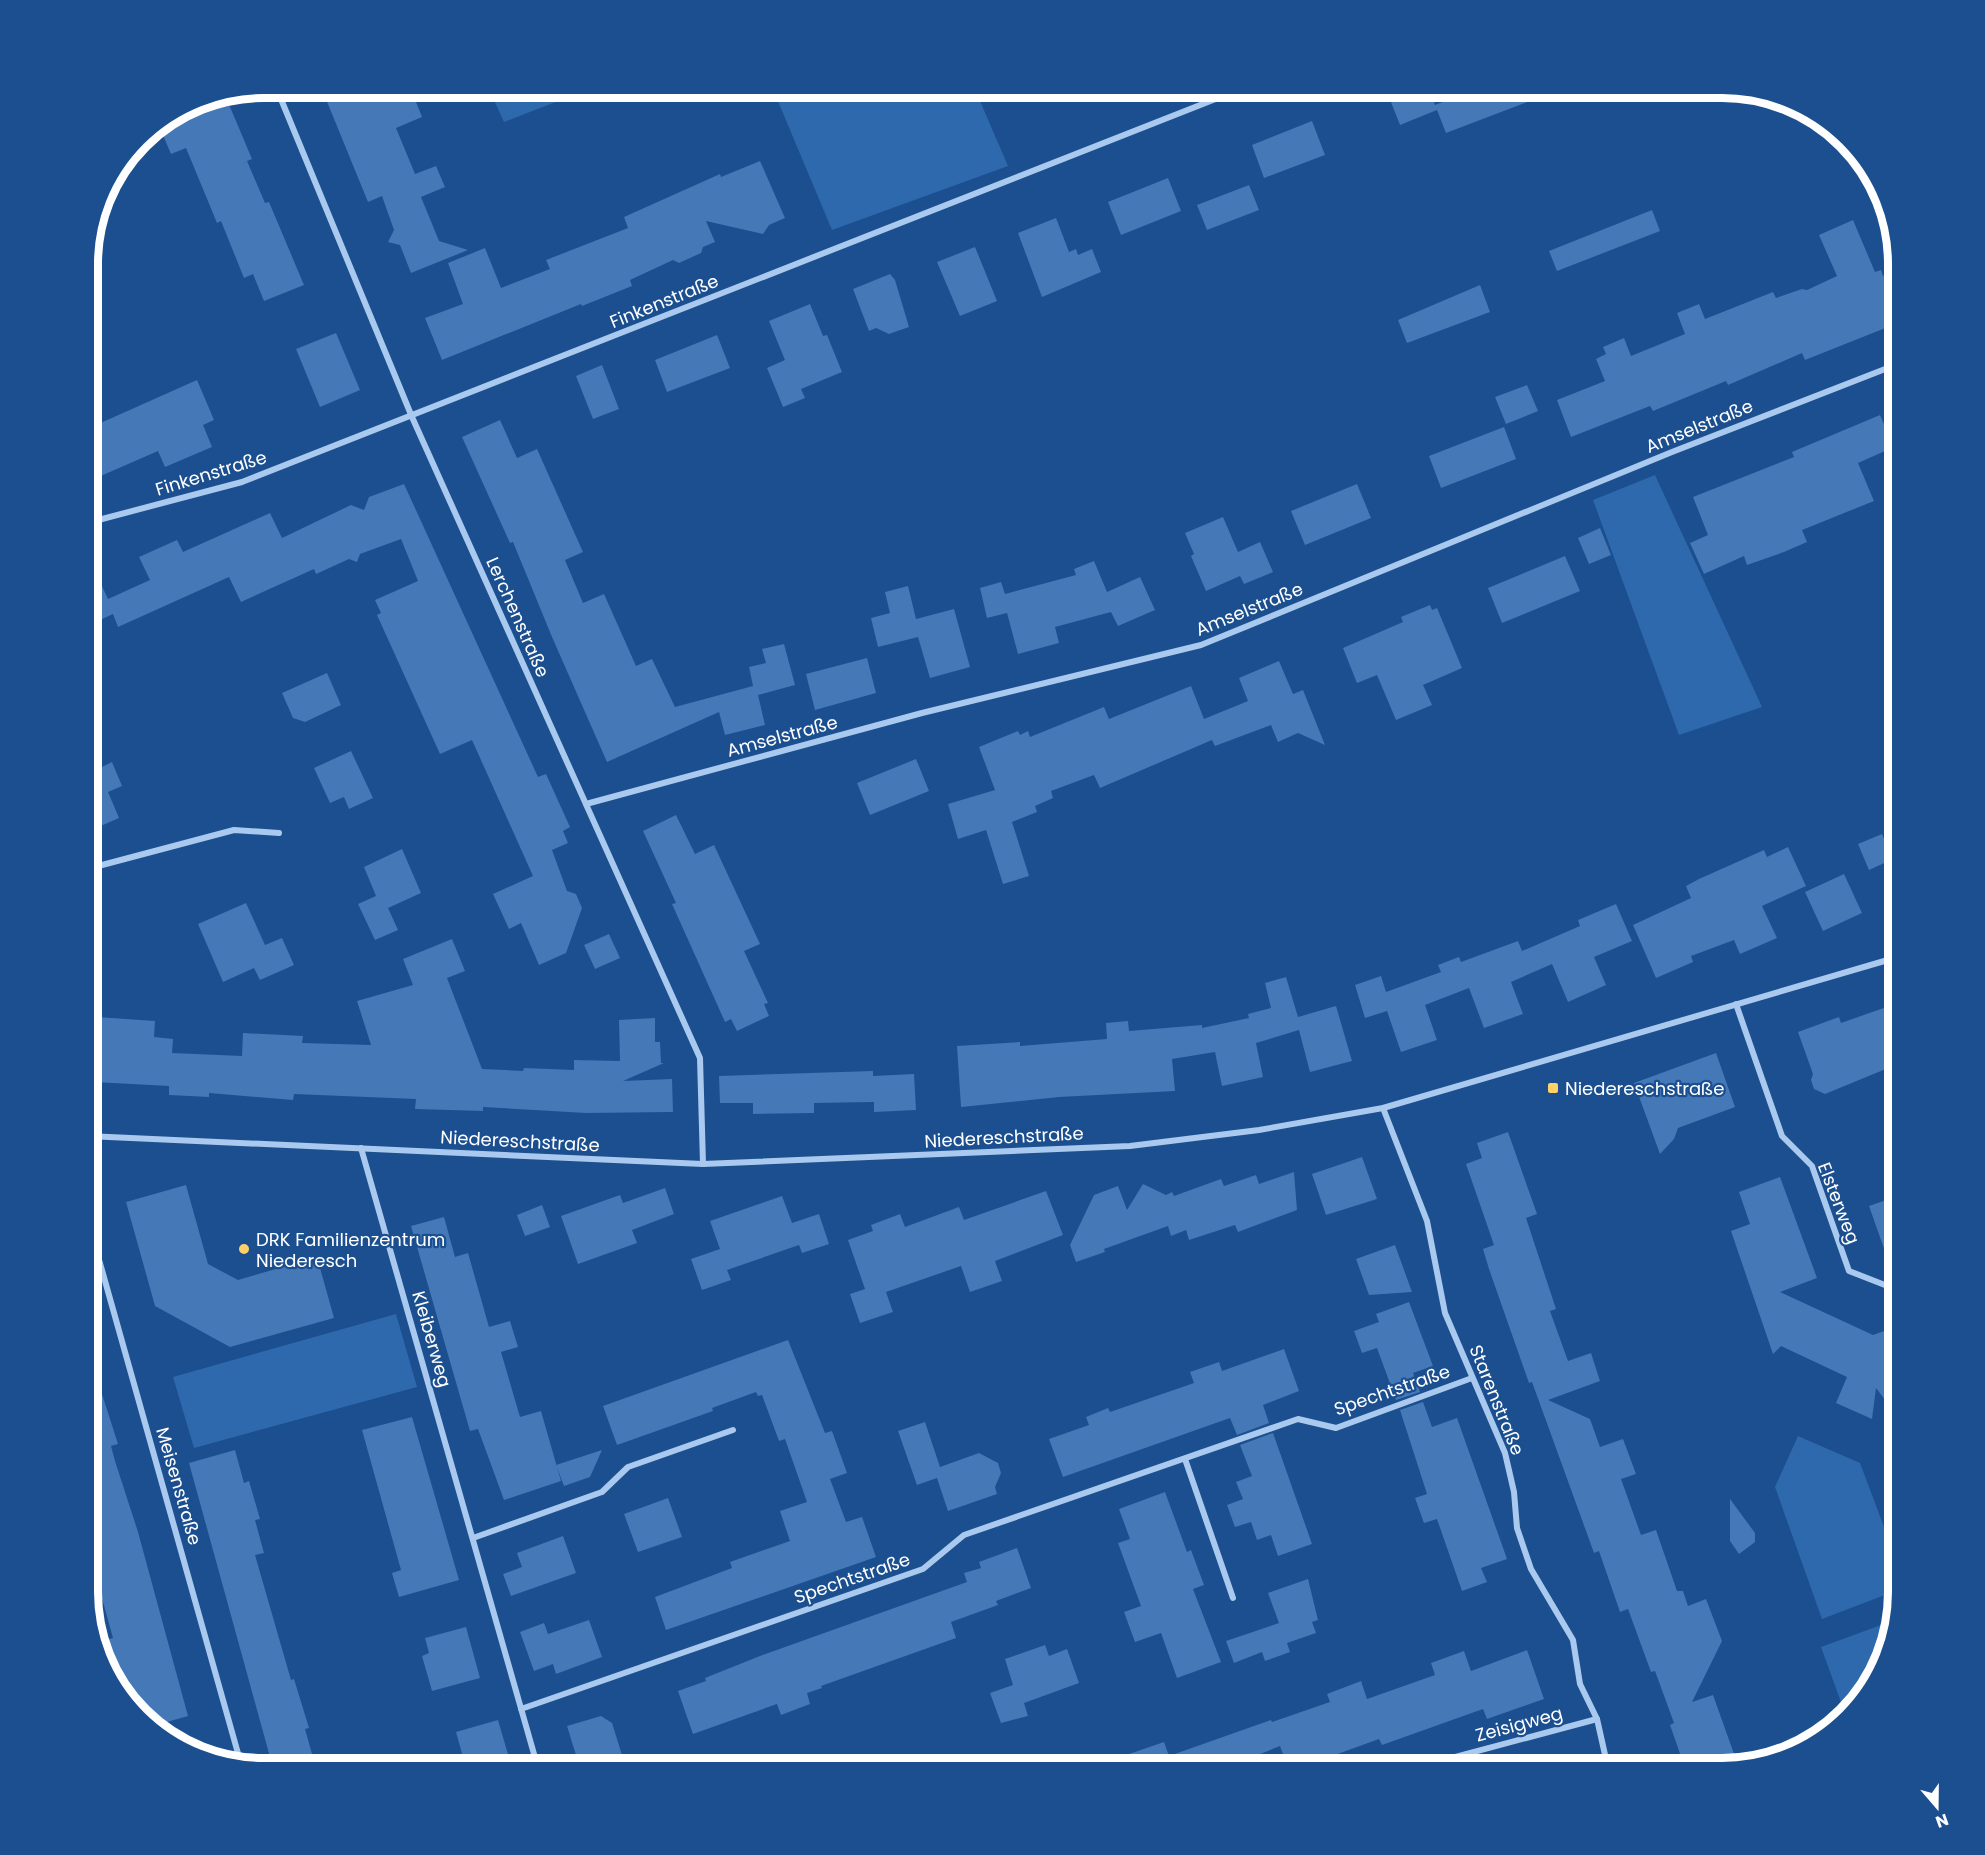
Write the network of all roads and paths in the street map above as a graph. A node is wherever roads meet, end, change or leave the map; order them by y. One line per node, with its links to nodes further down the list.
1 (281, 98): 4 (street, Lerchenstraße)
2 (1217, 98): 4 (street, Finkenstraße)
3 (1887, 368): 6 (street, Amselstraße)
4 (412, 417): 5 (street, Finkenstraße); 6 (street, Lerchenstraße)
5 (98, 521)
6 (586, 804): 14 (street, Lerchenstraße)
7 (279, 832): 8 (street)
8 (98, 866)
9 (1888, 960): 10 (street, Niedereschstraße)
10 (1737, 1004): 11 (street, Niedereschstraße); 16 (street, Elsterweg)
11 (1383, 1107): 14 (street, Niedereschstraße); 17 (street, Starenstraße)
12 (98, 1136): 13 (street, Niedereschstraße)
13 (361, 1148): 14 (street, Niedereschstraße); 20 (street, Kleiberweg)
14 (703, 1164)
15 (98, 1256): 24 (street, Meisenstraße)
16 (1888, 1286)
17 (1473, 1378): 19 (street, Spechtstraße); 23 (street, Starenstraße)
18 (733, 1430): 20 (street)
19 (1185, 1459): 21 (street); 22 (street, Spechtstraße)
20 (473, 1538): 22 (street, Kleiberweg)
21 (1233, 1598)
22 (521, 1709): 25 (street, Kleiberweg)
23 (1597, 1719): 26 (street, Zeisigweg); 27 (street, Starenstraße)
24 (238, 1755)
25 (535, 1758)
26 (1451, 1758)
27 (1606, 1758)

